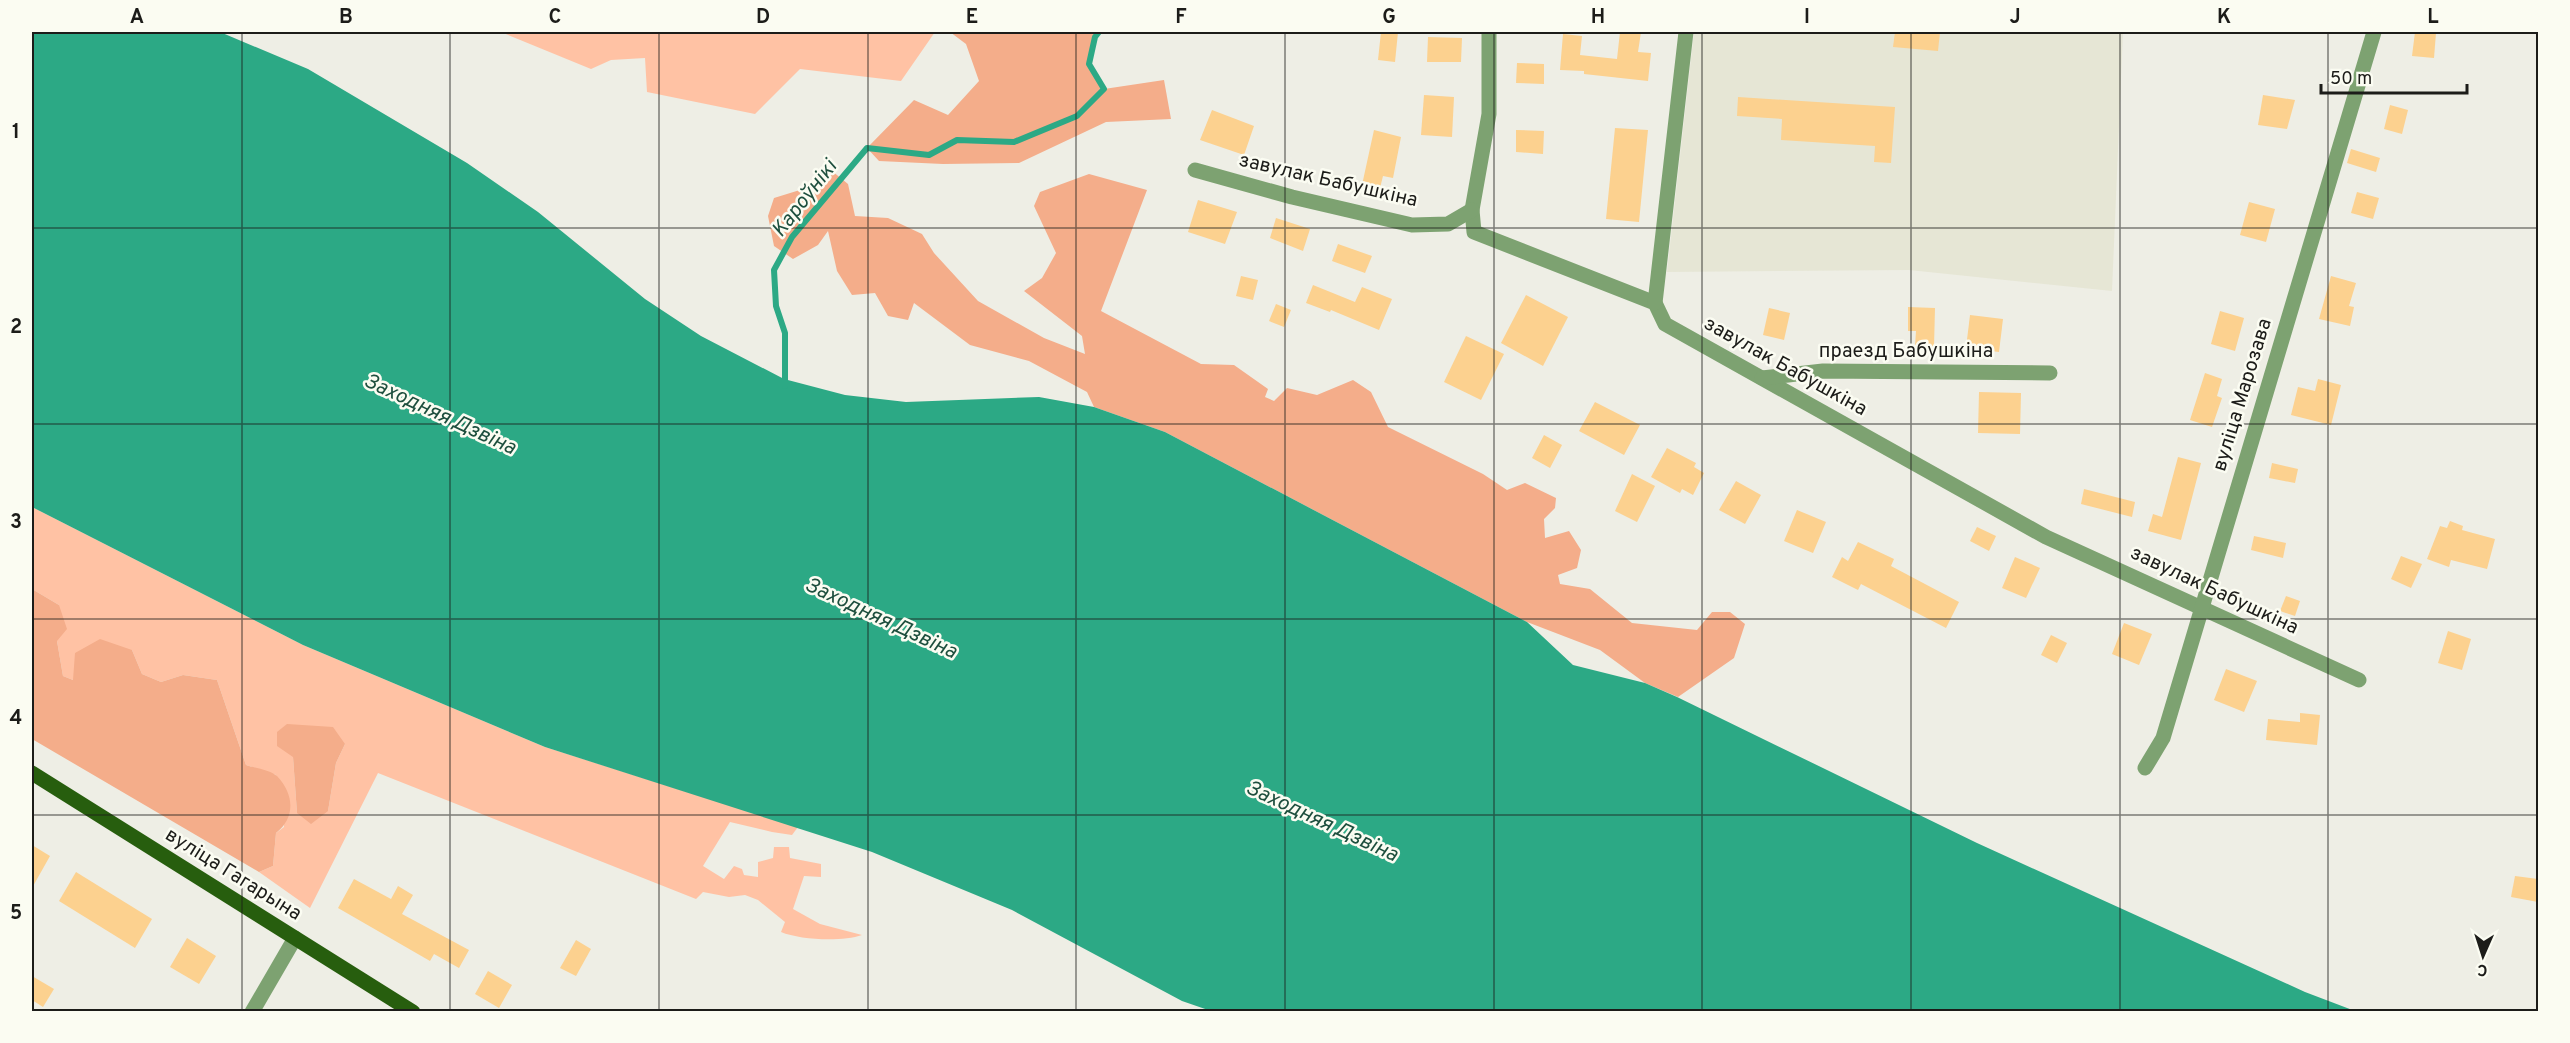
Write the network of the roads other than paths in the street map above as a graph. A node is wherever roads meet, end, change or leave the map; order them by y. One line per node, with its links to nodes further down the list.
1 (1489, 32): 5 (street)
2 (1686, 32): 6 (street)
3 (2374, 32): 9 (street, вуліца Марозава)
4 (1195, 170): 5 (street, завулак Бабушкіна)
5 (1472, 210): 6 (street)
6 (1655, 303): 8 (street, завулак Бабушкіна)
7 (2050, 374): 8 (street, праезд Бабушкіна)
8 (1762, 378): 9 (street, завулак Бабушкіна)
9 (2202, 608): 10 (street, завулак Бабушкіна); 11 (street, вуліца Марозава)
10 (2359, 680)
11 (2145, 768)
12 (32, 773): 13 (main road, вуліца Гагарына)
13 (295, 938): 14 (street); 15 (main road, вуліца Гагарына)
14 (252, 1011)
15 (413, 1011)

